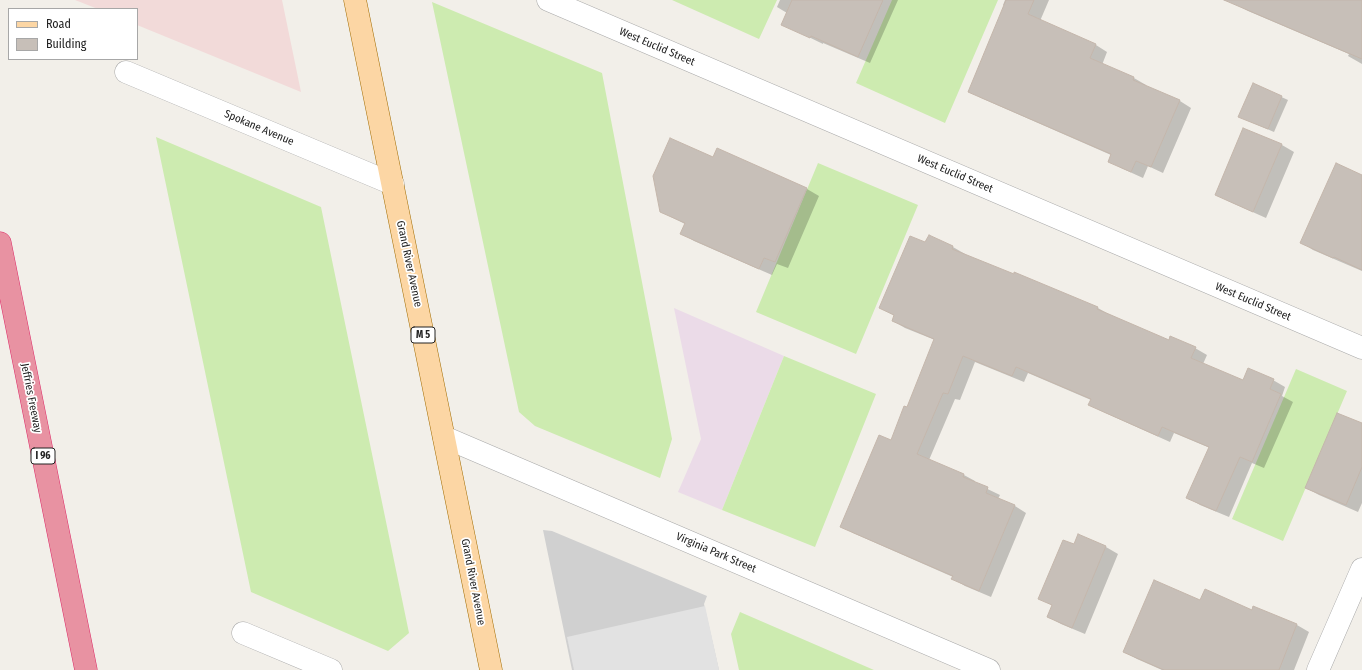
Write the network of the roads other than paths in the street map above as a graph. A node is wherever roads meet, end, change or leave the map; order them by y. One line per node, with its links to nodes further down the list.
1 (355, 0): 4 (main road, Grand River Avenue / M 5)
2 (548, 0): 6 (street, West Euclid Street)
3 (126, 72): 4 (street, Spokane Avenue)
4 (392, 184): 7 (main road, Grand River Avenue / M 5)
5 (0, 243): 10 (highway, Jeffries Freeway / I 96)
6 (1362, 348)
7 (444, 437): 12 (main road, Grand River Avenue / M 5); 13 (street, Virginia Park Street)
8 (1362, 569): 14 (street)
9 (243, 633): 11 (street)
10 (86, 670)
11 (331, 670)
12 (491, 670)
13 (989, 670)
14 (1318, 670)

